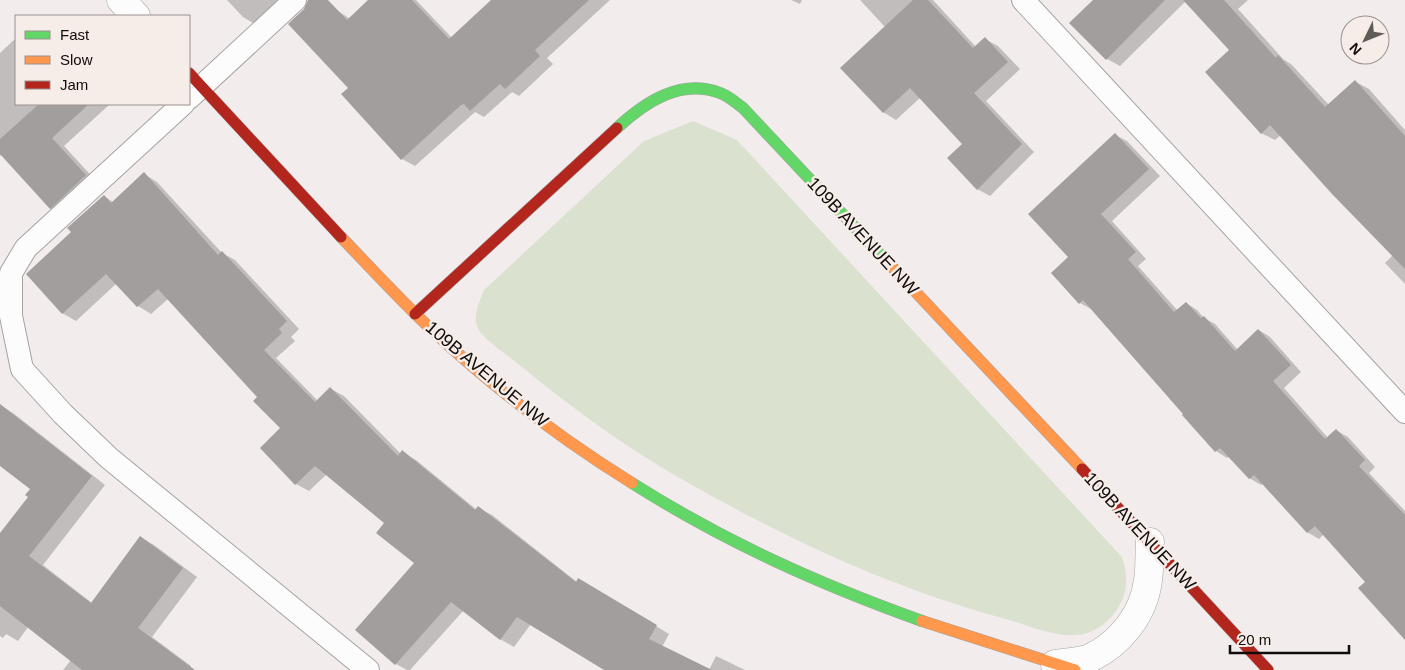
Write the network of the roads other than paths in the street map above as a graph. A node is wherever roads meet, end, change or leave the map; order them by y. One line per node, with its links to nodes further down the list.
1 (122, 0): 4 (street)
2 (295, 0): 5 (lane)
3 (1023, 0): 8 (lane)
4 (135, 15)
5 (193, 86): 7 (street, 109B AVENUE NW)
6 (182, 105): 11 (lane)
7 (416, 314): 9 (street, 109B AVENUE NW); 10 (street, 109B AVENUE NW)
8 (1405, 412)
9 (1150, 542): 10 (street); 12 (street, 109B AVENUE NW)
10 (1065, 667)
11 (368, 670)
12 (1268, 670)

